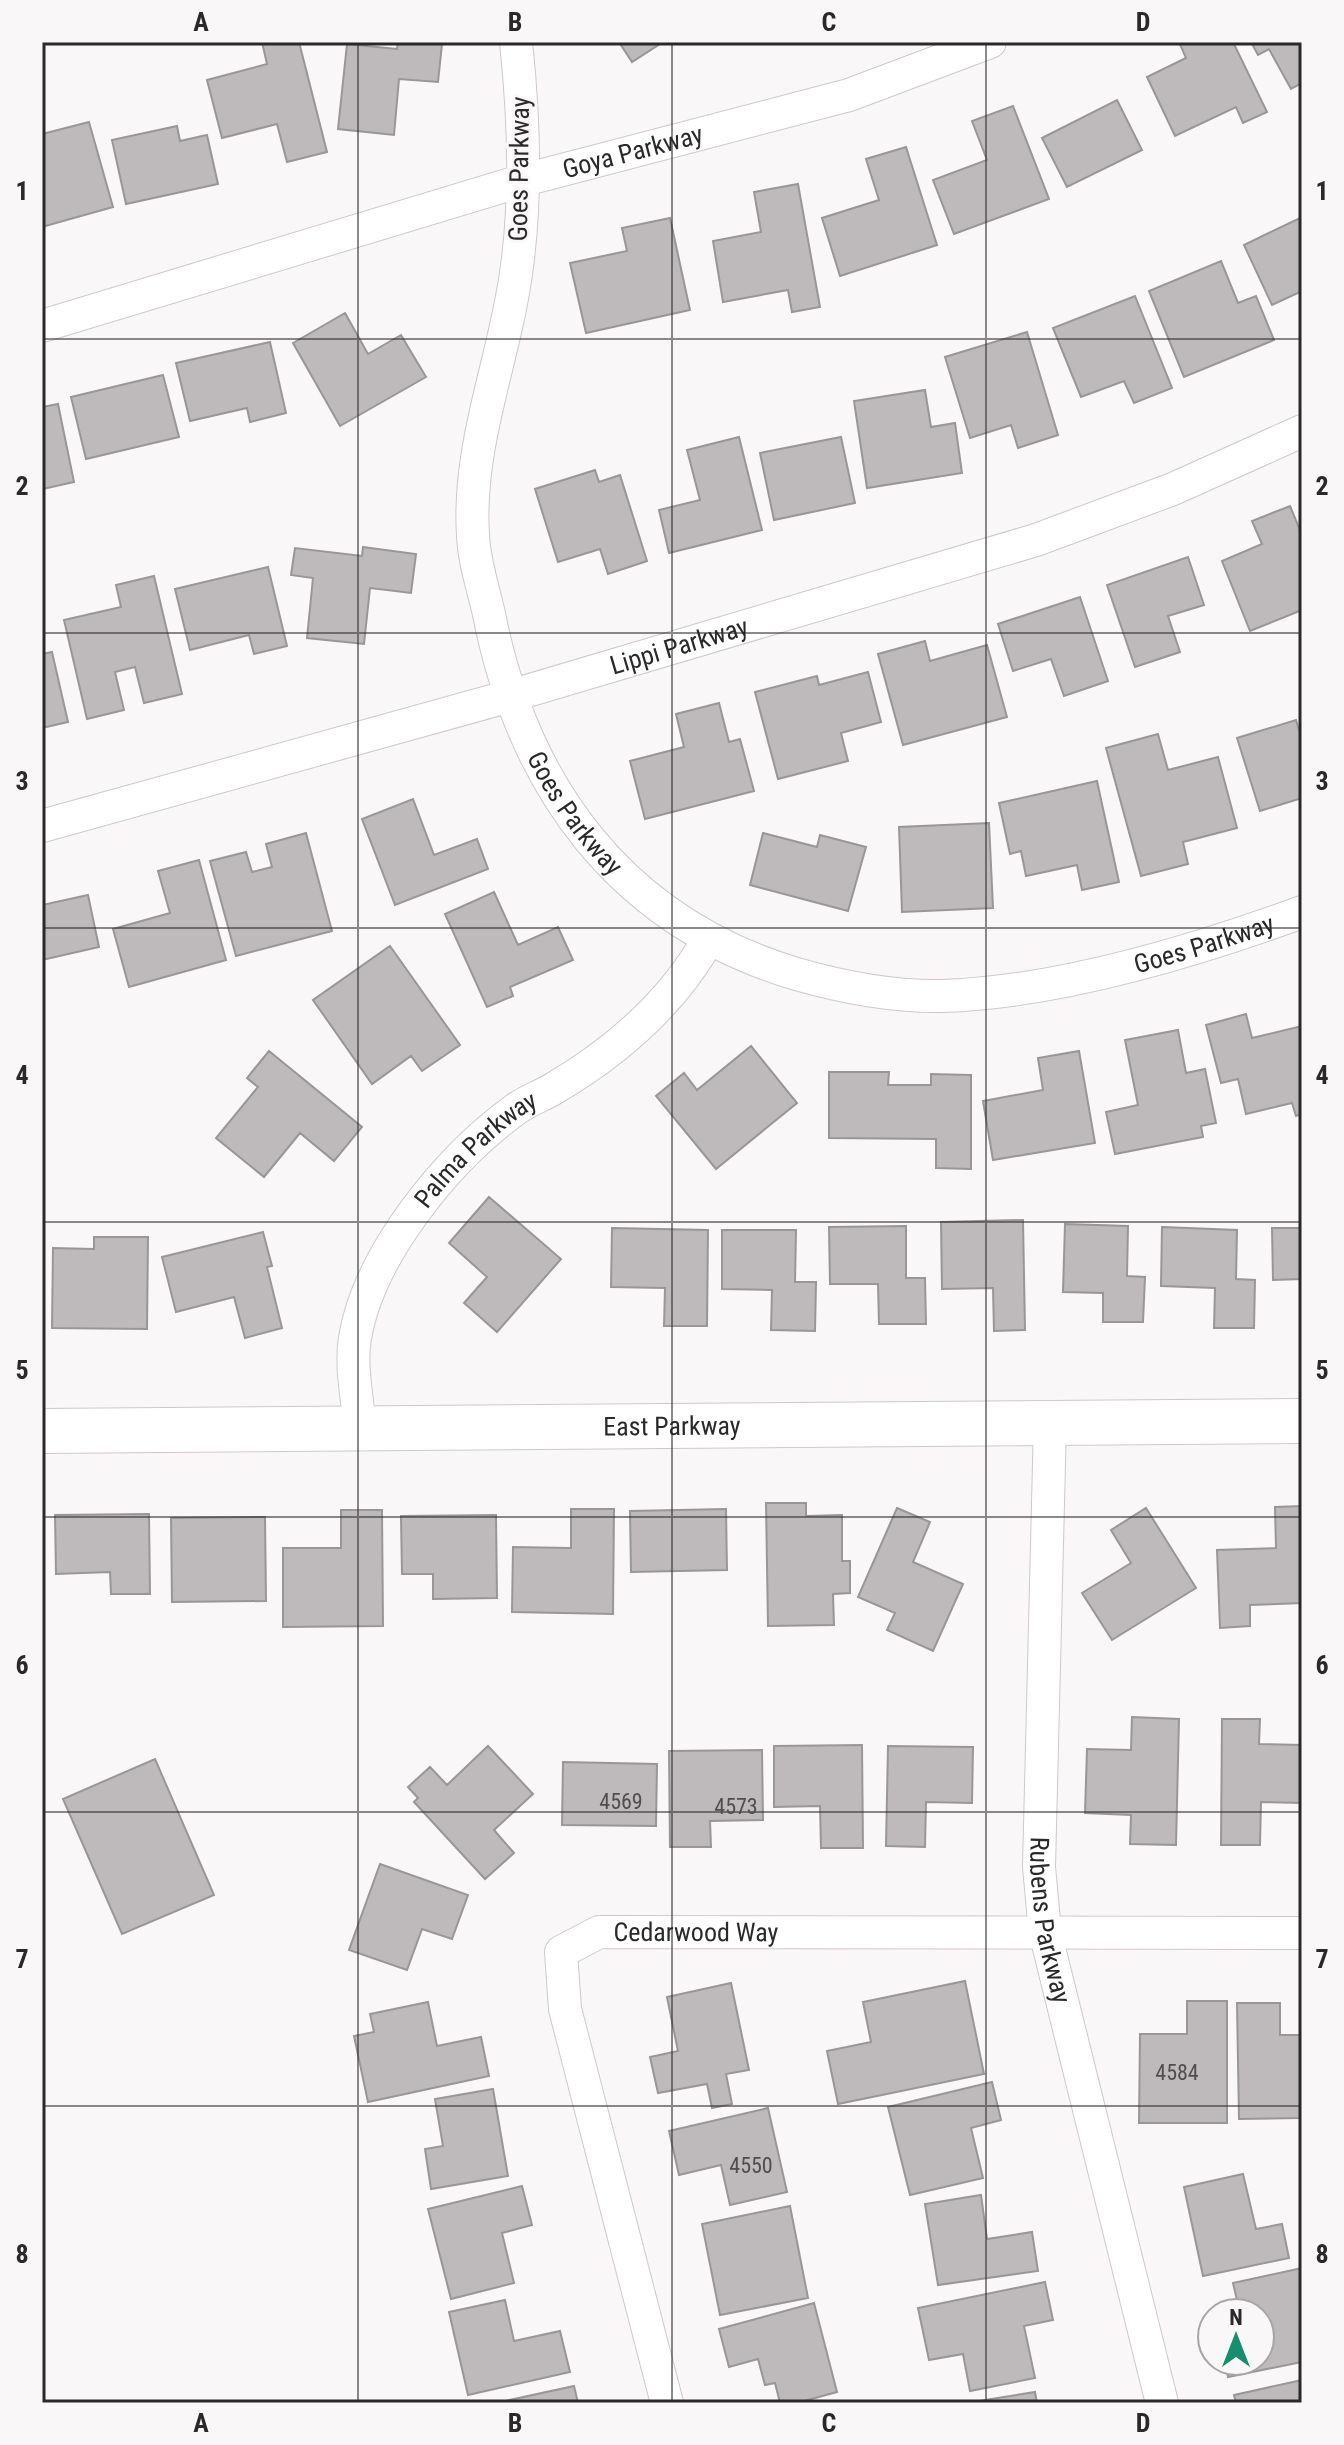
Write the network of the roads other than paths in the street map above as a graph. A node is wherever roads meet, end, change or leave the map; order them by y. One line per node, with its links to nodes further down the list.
1 (516, 42): 3 (street, Goes Parkway)
2 (990, 42): 3 (street, Goya Parkway)
3 (524, 180): 4 (street, Goya Parkway); 6 (street, Goes Parkway)
4 (42, 326)
5 (1302, 431): 6 (street, Lippi Parkway)
6 (510, 696): 7 (street, Lippi Parkway); 9 (street, Goes Parkway)
7 (42, 826)
8 (1302, 912): 9 (street, Goes Parkway)
9 (708, 940): 12 (street, Palma Parkway)
10 (1302, 1421): 11 (street, East Parkway)
11 (1050, 1423): 12 (street, East Parkway); 14 (street, Rubens Parkway)
12 (360, 1429): 13 (street, East Parkway)
13 (42, 1431)
14 (1045, 1932): 15 (street, Cedarwood Way); 16 (street, Cedarwood Way); 17 (street, Rubens Parkway)
15 (1302, 1933)
16 (667, 2403)
17 (1162, 2403)

